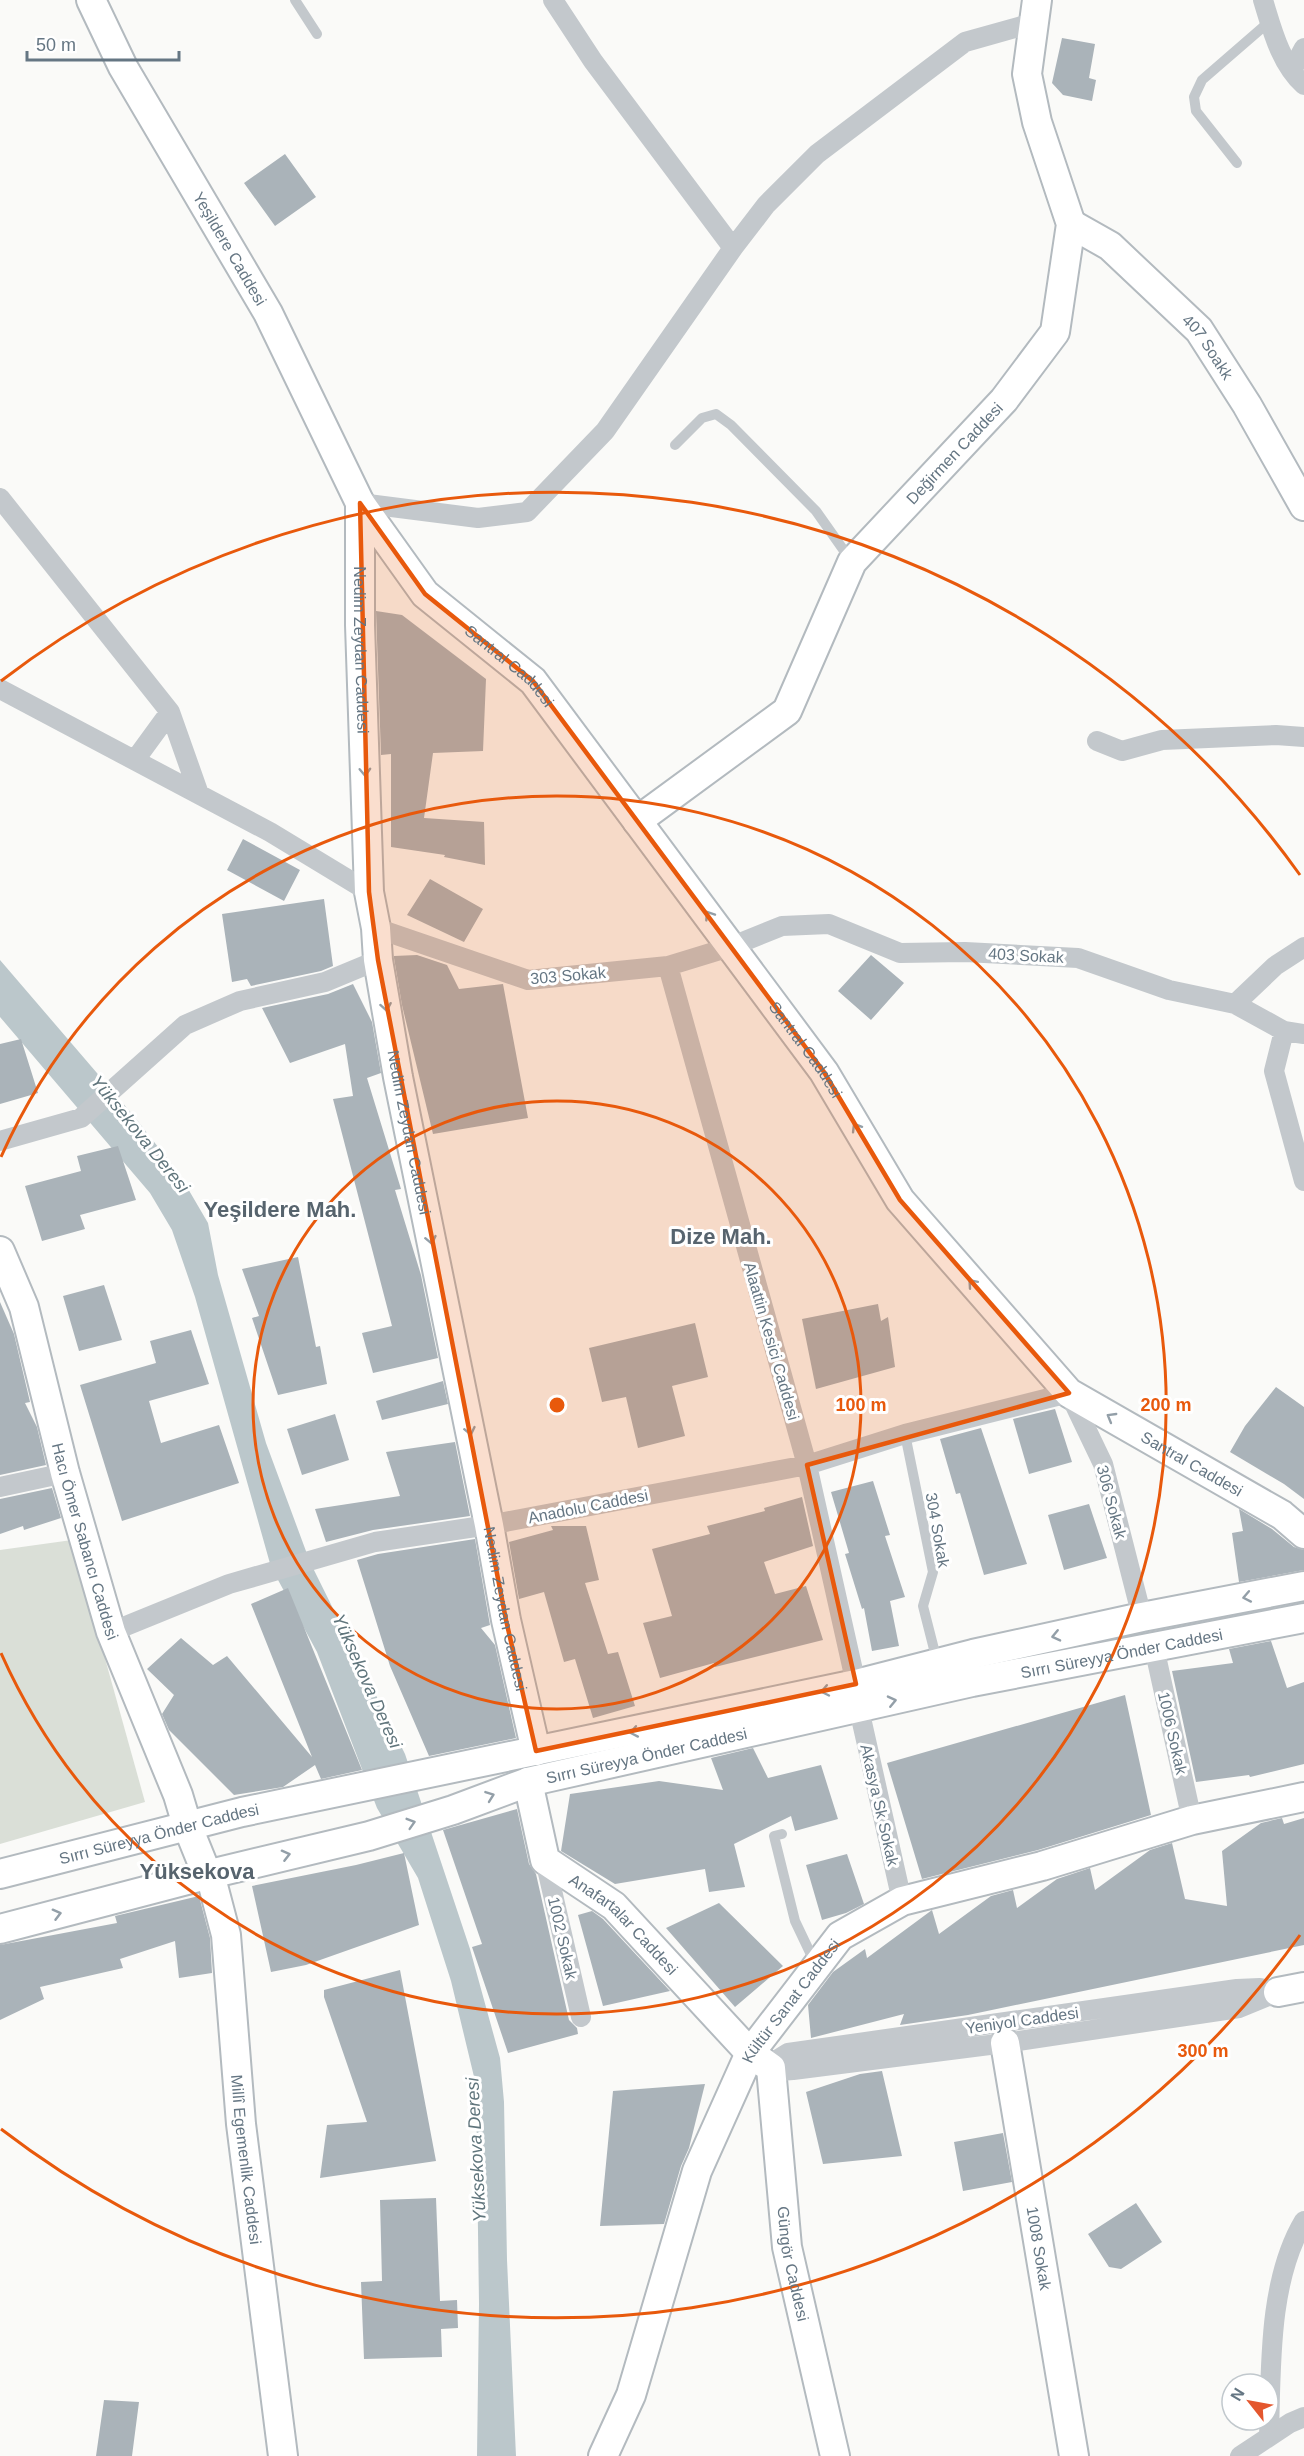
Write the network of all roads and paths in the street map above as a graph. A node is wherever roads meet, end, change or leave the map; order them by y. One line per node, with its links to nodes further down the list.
1 (91, 0): 15 (street, Yeşildere Caddesi)
2 (295, 0): 7 (lane)
3 (553, 0): 12 (street)
4 (1263, 0): 6 (street)
5 (1035, 12): 11 (street, Değirmen Caddesi); 12 (street)
6 (1270, 21): 9 (street); 10 (lane)
7 (317, 34)
8 (1304, 48): 9 (street)
9 (1298, 77)
10 (1237, 163)
11 (1071, 224): 16 (street, 407 Soakk); 17 (street, Değirmen Caddesi)
12 (733, 248): 15 (street)
13 (675, 445): 17 (lane)
14 (0, 498): 19 (street)
15 (360, 503): 24 (street, Santral Caddesi); 25 (street, Nedim Zeydan Caddesi, one-way to 25)
16 (1304, 506)
17 (852, 562): 24 (street, Değirmen Caddesi)
18 (0, 689): 22 (street)
19 (170, 712): 22 (street); 23 (street)
20 (1304, 737): 21 (street)
21 (1097, 741)
22 (135, 760): 23 (street)
23 (200, 794): 25 (street)
24 (637, 821): 27 (street, Santral Caddesi, one-way to 24)
25 (369, 892): 26 (street, Nedim Zeydan Caddesi)
26 (376, 928): 29 (street, Nedim Zeydan Caddesi); 30 (street, 303 Sokak)
27 (730, 947): 30 (street, 303 Sokak); 31 (street, 403 Sokak); 36 (street, Santral Caddesi, one-way to 27)
28 (1304, 947): 31 (street)
29 (378, 960): 33 (street); 41 (street, Nedim Zeydan Caddesi, one-way to 41)
30 (668, 966): 38 (street, Alaattin Kesici Caddesi)
31 (1235, 1004): 32 (street, 403 Sokak)
32 (1294, 1033): 34 (street)
33 (0, 1141)
34 (1304, 1181)
35 (0, 1251): 39 (street, Hacı Ömer Sabancı Caddesi)
36 (1069, 1393): 37 (street, Anadolu Caddesi); 42 (street, Santral Caddesi, one-way to 36); 44 (street, 306 Sokak)
37 (905, 1434): 38 (street, Anadolu Caddesi); 48 (lane, 304 Sokak)
38 (807, 1465): 41 (street, Anadolu Caddesi); 49 (street, Alaattin Kesici Caddesi)
39 (65, 1473): 40 (street); 46 (street, Hacı Ömer Sabancı Caddesi)
40 (0, 1487)
41 (489, 1525): 46 (street, Anadolu Caddesi); 50 (street, Nedim Zeydan Caddesi)
42 (1304, 1534)
43 (1304, 1586): 44 (street, Sırrı Süreyya Önder Caddesi, one-way to 44)
44 (1142, 1617): 48 (street, Sırrı Süreyya Önder Caddesi, one-way to 48)
45 (1304, 1618): 47 (street, Sırrı Süreyya Önder Caddesi)
46 (111, 1632): 54 (street, Hacı Ömer Sabancı Caddesi)
47 (1154, 1647): 49 (street, Sırrı Süreyya Önder Caddesi, one-way to 47); 53 (street, 1006 Sokak)
48 (937, 1664): 49 (street, Sırrı Süreyya Önder Caddesi)
49 (857, 1696): 50 (street, Sırrı Süreyya Önder Caddesi, one-way to 50); 51 (street, Sırrı Süreyya Önder Caddesi); 59 (street, Akasya Sk Sokak)
50 (536, 1751): 54 (street, Sırrı Süreyya Önder Caddesi)
51 (528, 1782): 56 (street); 57 (street, Sırrı Süreyya Önder Caddesi, one-way to 51)
52 (1304, 1797): 53 (street, Kültür Sanat Caddesi)
53 (1192, 1820): 59 (street, Kültür Sanat Caddesi)
54 (187, 1825): 57 (street, Hacı Ömer Sabancı Caddesi); 58 (street, Sırrı Süreyya Önder Caddesi)
55 (782, 1834): 61 (lane)
56 (545, 1860): 63 (street, 1002 Sokak); 65 (street, Anafartalar Caddesi)
57 (207, 1870): 60 (street, Sırrı Süreyya Önder Caddesi, one-way to 57); 69 (street, Millî Egemenlik Caddesi)
58 (0, 1874)
59 (902, 1901): 61 (street, Kültür Sanat Caddesi)
60 (0, 1929)
61 (816, 1966): 65 (street, Kültür Sanat Caddesi)
62 (1291, 1989): 64 (street, Yeniyol Caddesi); 65 (street, Yeniyol Caddesi)
63 (580, 2017)
64 (1005, 2043): 65 (street, Yeniyol Caddesi); 72 (street, 1008 Sokak)
65 (761, 2061): 70 (street, Kültür Sanat Caddesi); 71 (street, Güngör Caddesi)
66 (1304, 2221): 68 (street)
67 (1304, 2417): 68 (street)
68 (1269, 2437): 73 (street)
69 (283, 2456)
70 (603, 2456)
71 (835, 2456)
72 (1074, 2456)
73 (1240, 2456)

